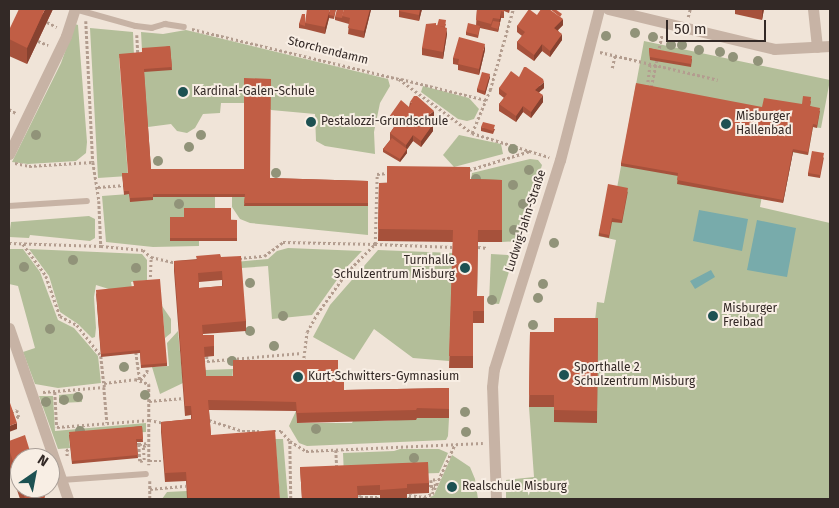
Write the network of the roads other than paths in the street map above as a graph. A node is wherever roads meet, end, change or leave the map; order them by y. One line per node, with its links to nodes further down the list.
1 (599, 9): 15 (street, Ludwig-Jahn-Straße)
2 (608, 9): 7 (street)
3 (813, 9): 7 (street)
4 (81, 10): 5 (lane); 8 (street)
5 (184, 27)
6 (830, 46): 7 (street)
7 (817, 47)
8 (9, 154)
9 (87, 201): 10 (lane)
10 (9, 206)
11 (9, 328): 13 (street)
12 (148, 474): 13 (lane)
13 (62, 480): 14 (street)
14 (68, 499)
15 (496, 499)

